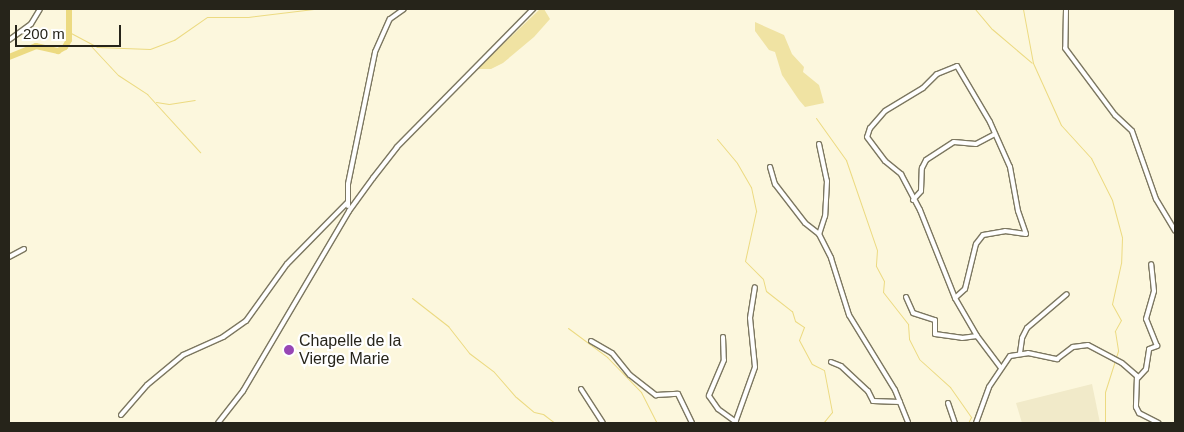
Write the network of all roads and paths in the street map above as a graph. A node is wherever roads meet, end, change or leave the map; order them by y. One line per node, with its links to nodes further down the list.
1 (40, 9): 5 (street)
2 (404, 9): 10 (street)
3 (533, 9): 11 (street)
4 (1066, 9): 12 (street)
5 (9, 40)
6 (995, 134): 9 (street); 9 (street); 20 (street)
7 (819, 144): 13 (street)
8 (770, 167): 13 (street)
9 (913, 200): 20 (street)
10 (348, 204): 11 (street); 31 (street)
11 (349, 211): 32 (street)
12 (1175, 231)
13 (819, 234): 29 (street)
14 (24, 249): 15 (street)
15 (9, 257)
16 (1151, 264): 27 (street)
17 (755, 287): 35 (street)
18 (1067, 294): 24 (street)
19 (906, 297): 21 (street)
20 (955, 298): 21 (street)
21 (977, 336): 26 (street)
22 (723, 337): 35 (street)
23 (590, 341): 34 (street)
24 (1020, 353): 26 (street); 27 (street)
25 (831, 362): 29 (street)
26 (1001, 368): 38 (street)
27 (1138, 378): 39 (street)
28 (581, 389): 33 (street)
29 (900, 402): 36 (street)
30 (948, 403): 37 (street)
31 (121, 415)
32 (218, 423)
33 (603, 423)
34 (692, 423)
35 (736, 423)
36 (908, 423)
37 (955, 423)
38 (976, 423)
39 (1159, 423)

